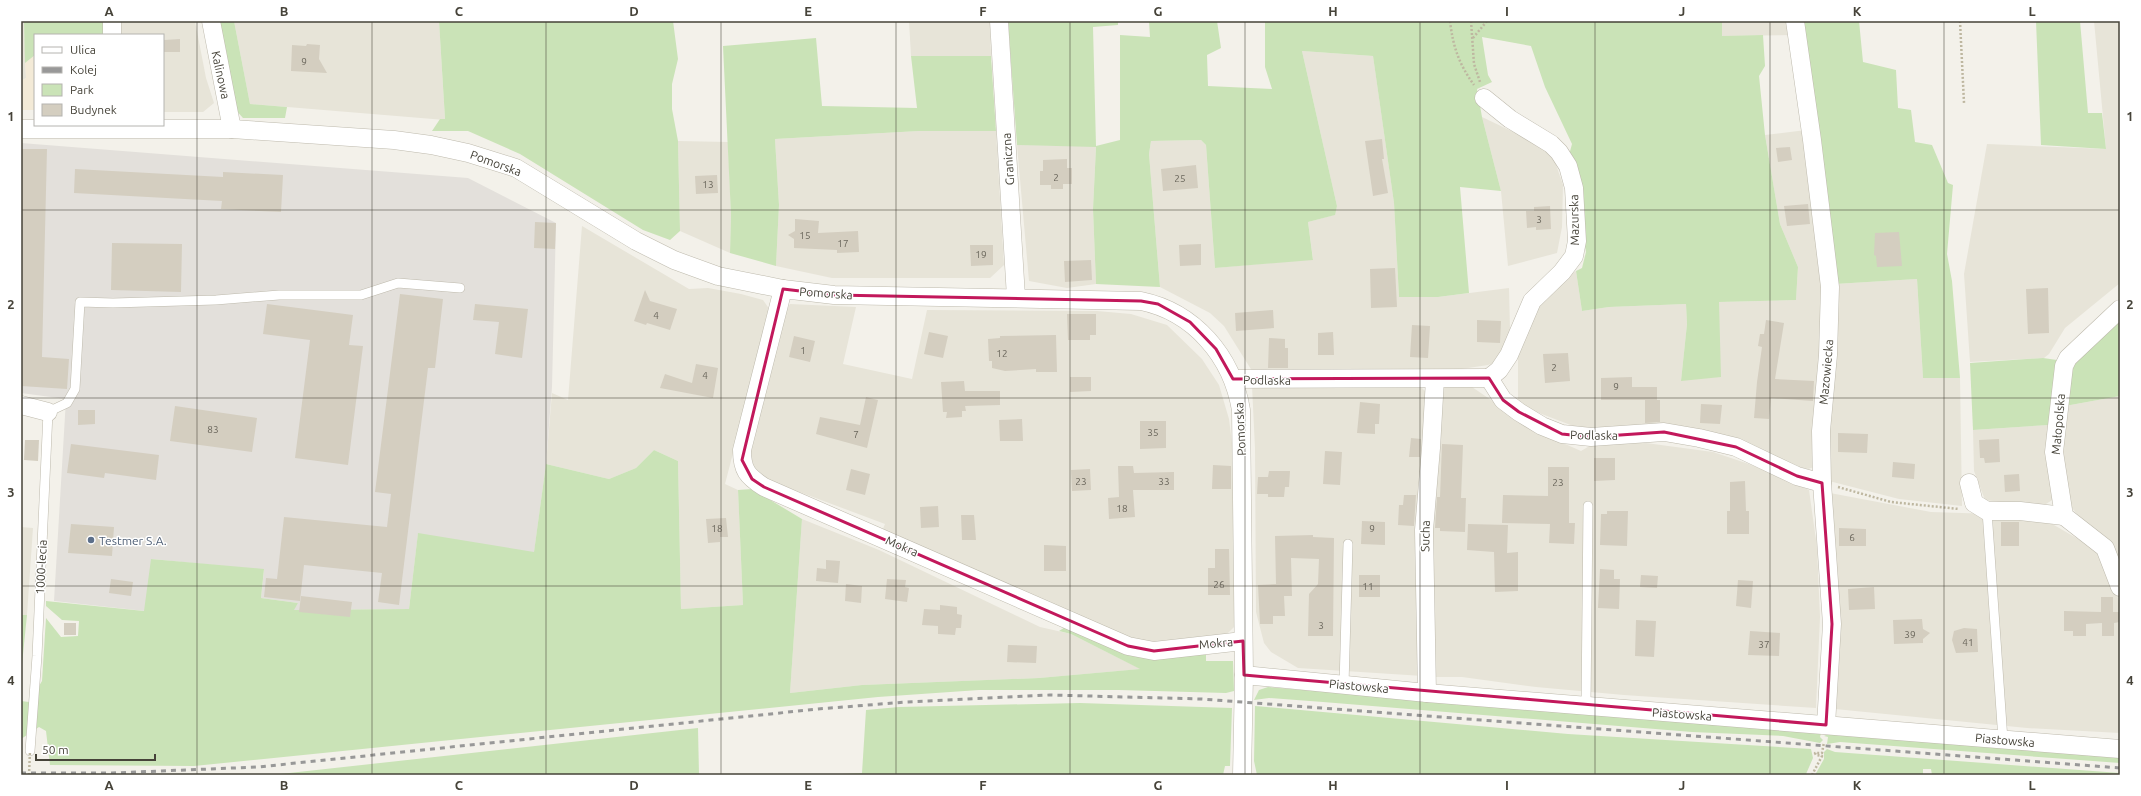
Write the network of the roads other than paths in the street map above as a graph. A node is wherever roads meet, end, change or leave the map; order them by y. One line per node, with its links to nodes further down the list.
1 (112, 21): 5 (street)
2 (211, 21): 9 (street, Kalinowa)
3 (999, 21): 12 (street, Graniczna)
4 (1795, 21): 19 (street, Mazowiecka)
5 (112, 34)
6 (1484, 98): 14 (street, Mazurska)
7 (113, 127): 8 (street, Pomorska); 9 (street, Pomorska)
8 (21, 129)
9 (232, 129): 11 (street, Pomorska)
10 (460, 288): 18 (lane)
11 (783, 288): 12 (street, Pomorska); 26 (street, Mokra)
12 (1016, 297): 15 (street, Pomorska)
13 (2120, 309): 23 (street, Małopolska)
14 (1489, 378): 16 (street, Podlaska); 19 (street, Podlaska)
15 (1233, 379): 16 (street, Podlaska); 26 (street, Pomorska)
16 (1435, 379): 29 (street, Sucha)
17 (21, 405): 18 (street)
18 (48, 412): 34 (lane, 1000-lecia)
19 (1822, 483): 31 (street, Mazowiecka)
20 (1969, 483): 22 (street)
21 (1588, 506): 30 (lane)
22 (1987, 511): 23 (street); 32 (lane)
23 (2064, 516): 25 (street)
24 (1348, 544): 28 (lane)
25 (2120, 587)
26 (1243, 640): 27 (street, Pomorska)
27 (1244, 675): 28 (street, Piastowska); 35 (street, Pomorska)
28 (1344, 685): 29 (street, Piastowska)
29 (1427, 693): 30 (street, Piastowska)
30 (1586, 706): 31 (street, Piastowska)
31 (1826, 725): 32 (street, Piastowska)
32 (2003, 740): 33 (street, Piastowska)
33 (2120, 748)
34 (30, 751)
35 (1242, 775)

